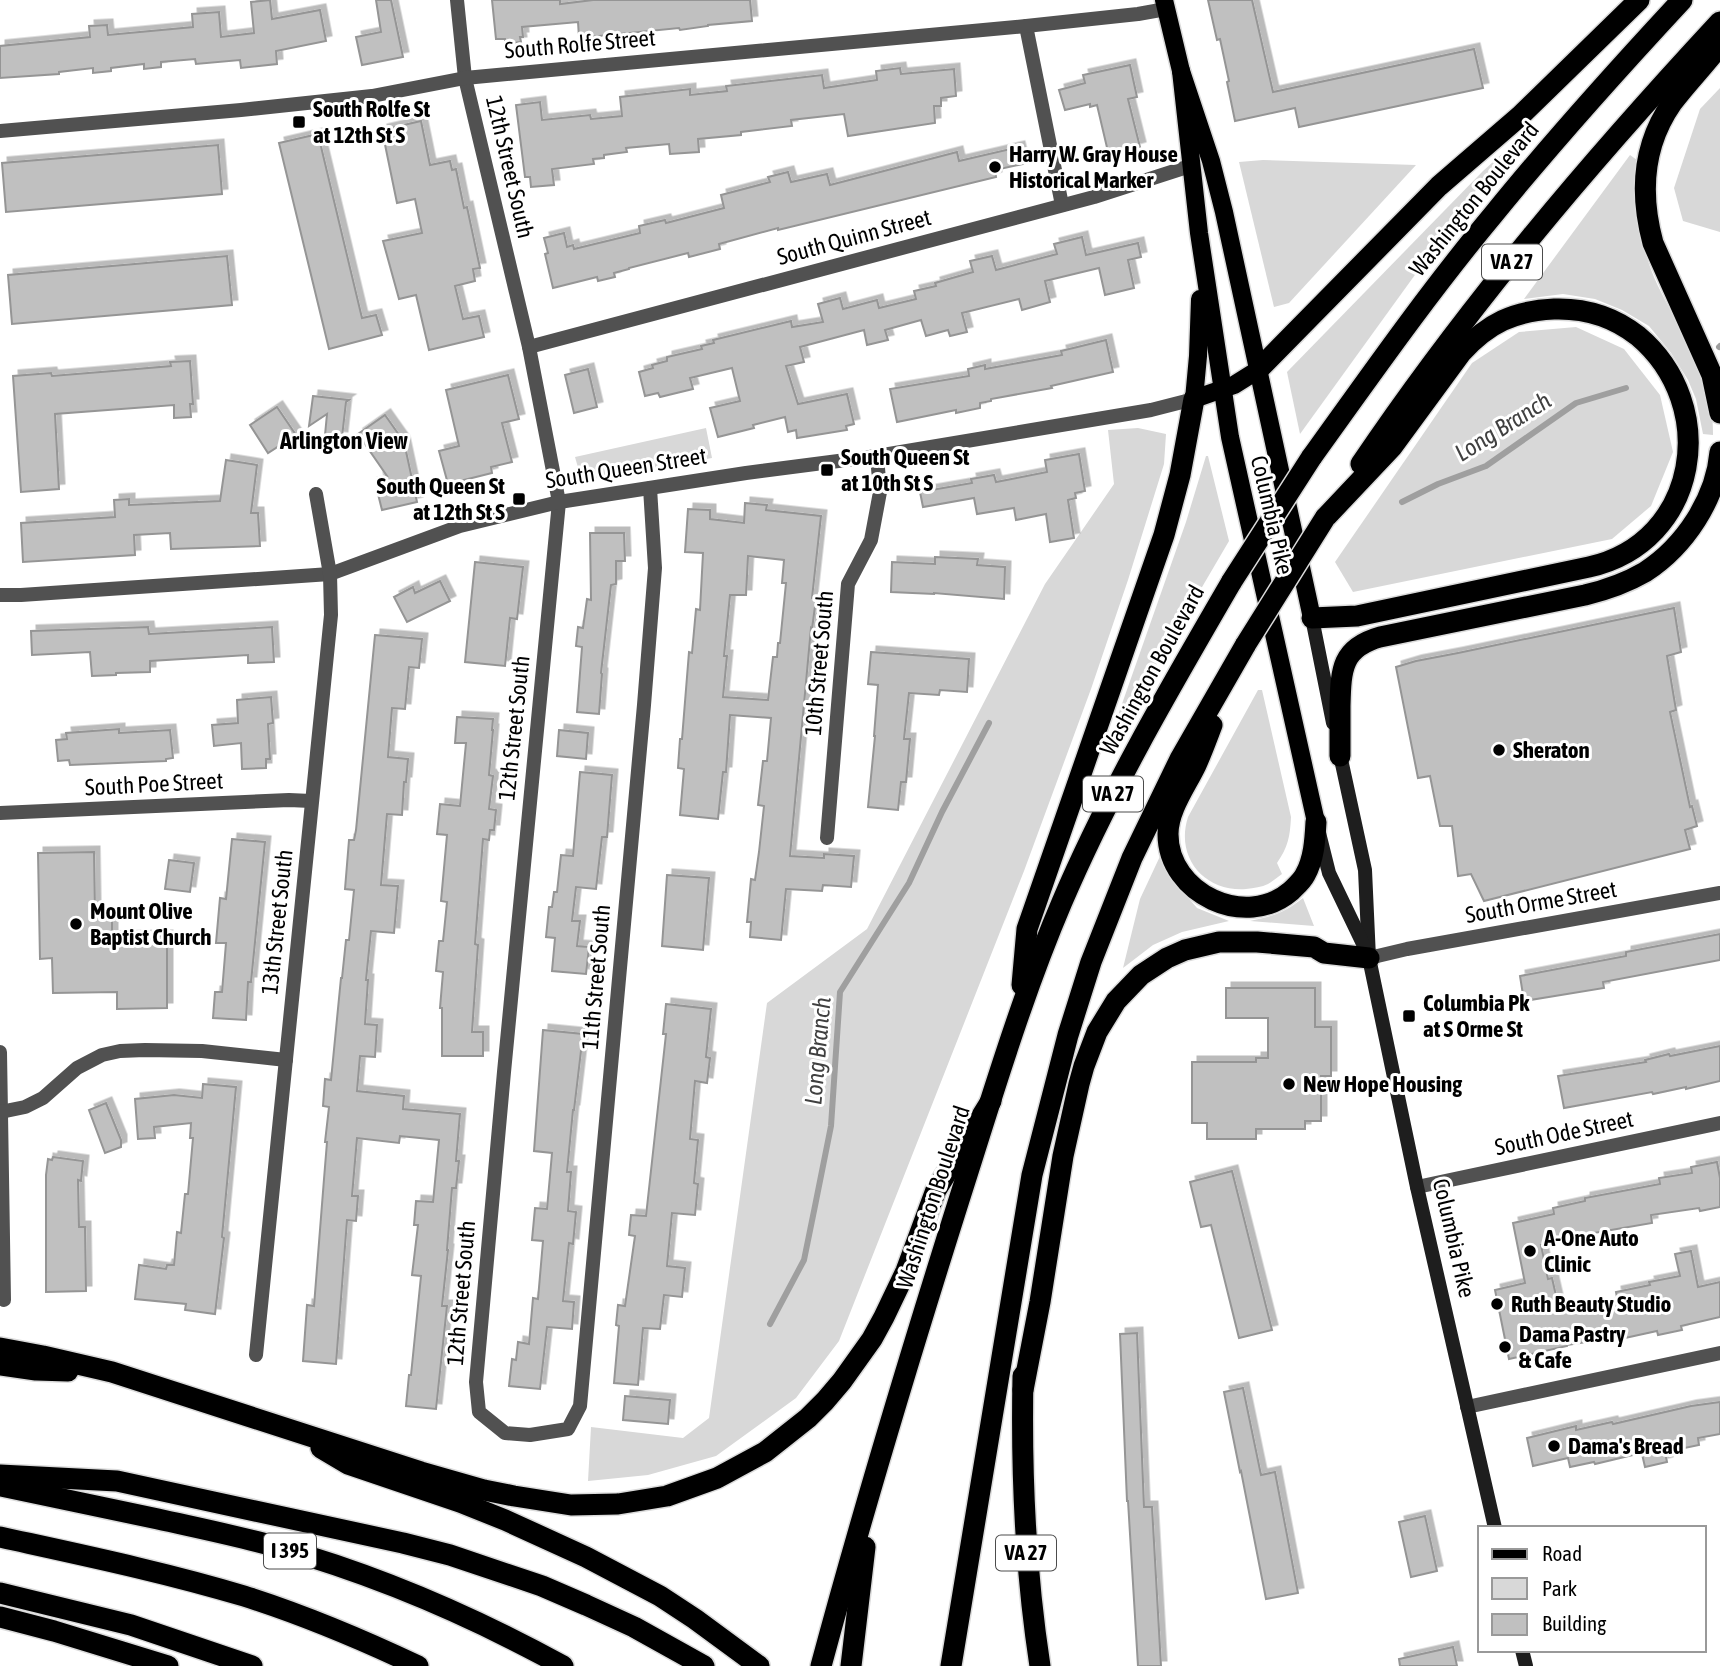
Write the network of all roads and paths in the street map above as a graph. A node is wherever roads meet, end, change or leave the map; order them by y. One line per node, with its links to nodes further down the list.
1 (457, 0): 9 (street, 12th Street South)
2 (1639, 0): 15 (highway)
3 (1682, 0): 36 (highway, Washington Boulevard / VA 27, bridge)
4 (1165, 4): 6 (street, South Rolfe Street); 8 (main road, Columbia Pike)
5 (1720, 22): 24 (highway, VA 27)
6 (1026, 26): 9 (street, South Rolfe Street); 12 (street)
7 (1720, 45): 18 (highway)
8 (1181, 71): 11 (main road, Columbia Pike); 15 (main road, Columbia Pike)
9 (465, 78): 10 (street, South Rolfe Street); 14 (street, 12th Street South)
10 (0, 131)
11 (1190, 166): 12 (street, South Quinn Street); 13 (main road, Columbia Pike)
12 (1062, 205): 14 (street, South Quinn Street)
13 (1199, 233): 16 (main road, Columbia Pike); 17 (main road)
14 (529, 347): 23 (street, 12th Street South)
15 (1258, 370): 16 (main road, South Queen Street); 27 (main road, Columbia Pike)
16 (1222, 390): 17 (main road, South Queen Street); 32 (main road, Columbia Pike)
17 (1194, 399): 20 (street, South Queen Street); 36 (highway)
18 (1720, 412)
19 (1720, 452): 29 (highway)
20 (877, 456): 21 (street, South Queen Street); 33 (street, 10th Street South)
21 (650, 488): 23 (street, South Queen Street); 53 (street, 11th Street South)
22 (316, 494): 25 (street, 13th Street South)
23 (559, 502): 25 (street, South Queen Street); 53 (street, 12th Street South)
24 (1325, 518): 27 (highway); 28 (highway, VA 27, bridge)
25 (330, 574): 26 (street, South Queen Street); 30 (street, 13th Street South)
26 (0, 595)
27 (1312, 618): 29 (main road, Columbia Pike)
28 (1246, 645): 32 (highway); 39 (highway, VA 27)
29 (1340, 756): 35 (main road, Columbia Pike)
30 (311, 801): 31 (street, South Poe Street); 38 (street, 13th Street South)
31 (0, 813)
32 (1316, 822): 35 (main road, Columbia Pike)
33 (827, 838)
34 (1720, 893): 35 (street, South Orme Street)
35 (1369, 958): 43 (main road, Columbia Pike); 50 (highway)
36 (1018, 1018): 40 (highway, Washington Boulevard / VA 27)
37 (0, 1052): 41 (street)
38 (286, 1060): 41 (street); 47 (street, 13th Street South)
39 (1059, 1072): 50 (highway, VA 27); 69 (highway)
40 (991, 1101): 52 (highway); 55 (highway, Washington Boulevard / VA 27)
41 (1, 1112): 44 (street)
42 (1720, 1123): 43 (street, South Ode Street)
43 (1417, 1188): 51 (main road, Columbia Pike)
44 (4, 1300)
45 (0, 1348): 49 (highway)
46 (1720, 1353): 51 (street)
47 (256, 1355)
48 (0, 1365): 49 (highway)
49 (112, 1372): 52 (highway)
50 (1023, 1390): 70 (highway, VA 27)
51 (1467, 1407): 57 (main road, Columbia Pike)
52 (279, 1425): 66 (highway)
53 (530, 1435)
54 (0, 1475): 65 (highway)
55 (874, 1479): 67 (highway); 68 (highway, VA 27)
56 (0, 1486): 64 (highway, I 395)
57 (1495, 1526)
58 (0, 1537): 63 (highway)
59 (0, 1593): 62 (highway)
60 (0, 1617): 61 (highway)
61 (168, 1666)
62 (252, 1666)
63 (418, 1666)
64 (563, 1666)
65 (704, 1666)
66 (759, 1666)
67 (821, 1666)
68 (851, 1666)
69 (951, 1666)
70 (1040, 1666)

